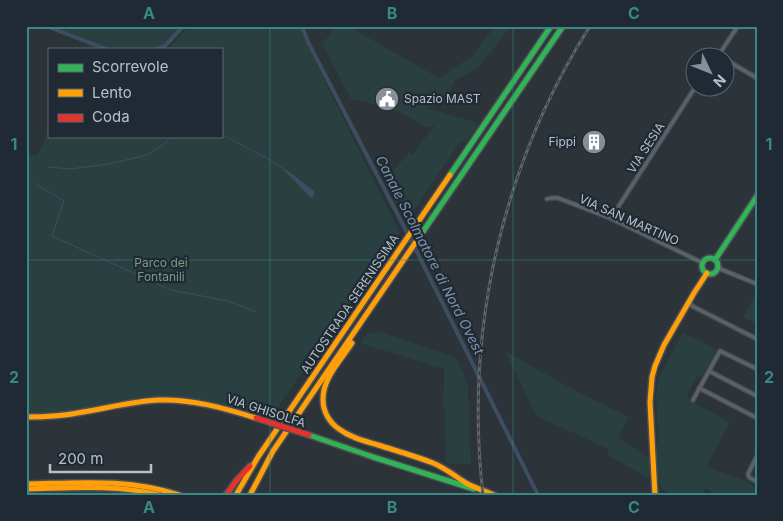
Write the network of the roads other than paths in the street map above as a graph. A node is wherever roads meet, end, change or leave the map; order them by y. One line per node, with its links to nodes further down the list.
1 (551, 26): 27 (main road, AUTOSTRADA SERENISSIMA)
2 (563, 26): 17 (main road, AUTOSTRADA SERENISSIMA)
3 (738, 26): 4 (street)
4 (722, 48)
5 (736, 66): 6 (street)
6 (757, 78)
7 (688, 98): 10 (street, VIA SESIA)
8 (757, 196): 11 (main road)
9 (547, 199): 10 (street, VIA SAN MARTINO)
10 (610, 218): 12 (street, VIA SAN MARTINO)
11 (715, 260): 12 (main road); 13 (main road)
12 (704, 263): 14 (main road)
13 (718, 268): 14 (main road); 15 (street)
14 (706, 273): 16 (main road)
15 (756, 282)
16 (691, 303): 18 (street); 39 (main road)
17 (370, 311): 37 (main road, AUTOSTRADA SERENISSIMA); 38 (main road)
18 (757, 339)
19 (757, 369): 20 (street)
20 (709, 371): 21 (street); 22 (street)
21 (699, 388): 23 (street); 25 (street)
22 (757, 396)
23 (692, 400)
24 (26, 417): 38 (main road, VIA GHISOLFA, bridge)
25 (757, 418)
26 (757, 456): 28 (street)
27 (258, 457): 35 (main road); 36 (main road, AUTOSTRADA SERENISSIMA)
28 (757, 482)
29 (26, 484): 34 (main road)
30 (26, 489): 31 (main road)
31 (152, 493): 32 (main road); 33 (main road)
32 (143, 495)
33 (159, 495)
34 (179, 495)
35 (226, 495)
36 (236, 495)
37 (250, 495)
38 (493, 495)
39 (655, 495)

